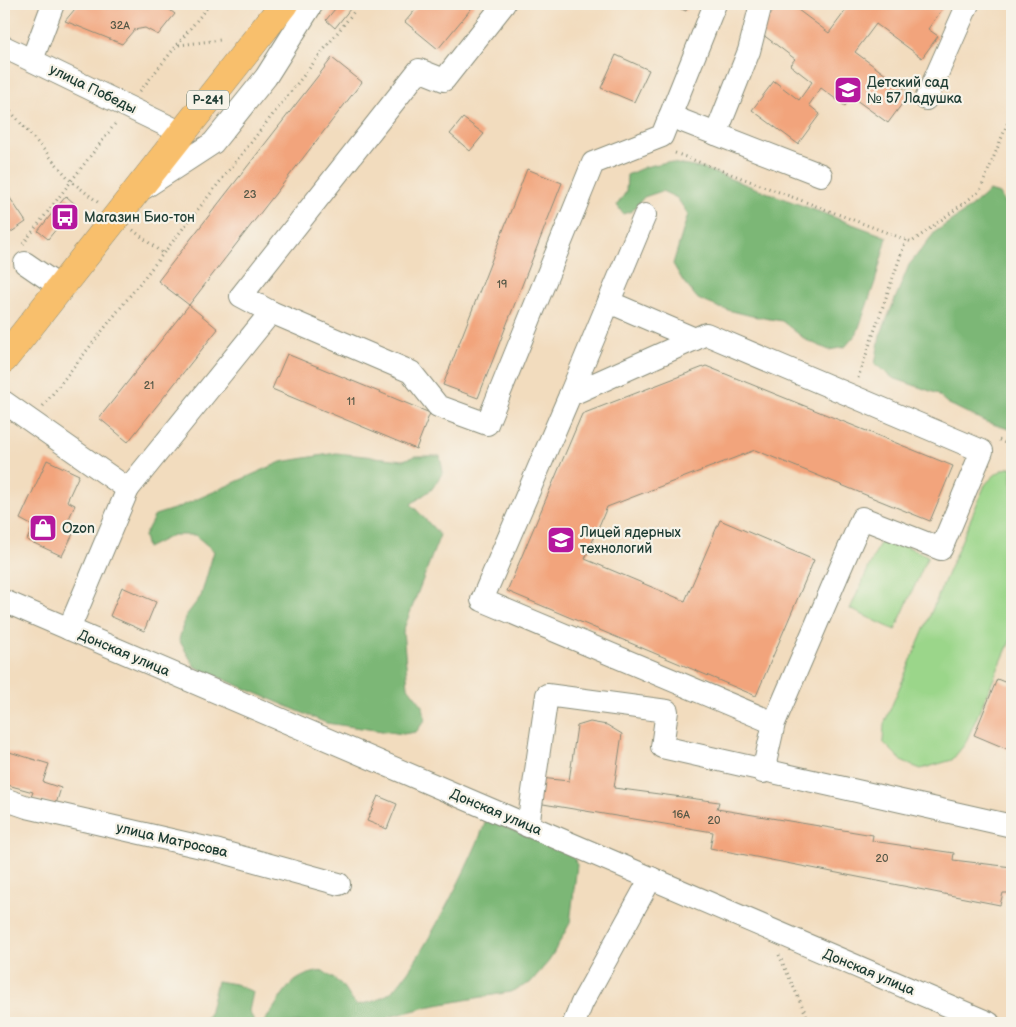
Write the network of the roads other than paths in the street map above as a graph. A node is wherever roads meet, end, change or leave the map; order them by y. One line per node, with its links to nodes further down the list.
1 (53, 4): 9 (street)
2 (284, 4): 12 (highway, Р-241)
3 (312, 4): 15 (street)
4 (504, 4): 20 (street)
5 (715, 4): 11 (street)
6 (761, 4): 13 (street)
7 (968, 4): 10 (street)
8 (4, 47): 9 (street, улица Победы)
9 (32, 60): 12 (street, улица Победы)
10 (926, 99)
11 (670, 116): 13 (street); 20 (street)
12 (182, 133): 15 (highway, Р-241)
13 (716, 134): 14 (street)
14 (821, 175)
15 (124, 206): 18 (highway, Р-241)
16 (645, 215): 19 (street)
17 (23, 255): 18 (street)
18 (60, 287): 22 (highway, Р-241)
19 (608, 302): 21 (street); 23 (street)
20 (271, 312): 25 (street)
21 (694, 339): 23 (street); 28 (street)
22 (4, 359)
23 (570, 395): 28 (street)
24 (4, 402): 25 (street)
25 (128, 489): 27 (street)
26 (4, 601): 27 (street, Донская улица)
27 (69, 629): 31 (street, Донская улица)
28 (774, 724): 29 (street)
29 (763, 772): 31 (street); 32 (street)
30 (4, 799): 34 (street, улица Матросова)
31 (528, 826): 33 (street, Донская улица)
32 (1012, 826)
33 (651, 878): 35 (street); 36 (street, Донская улица)
34 (339, 884)
35 (574, 1023)
36 (989, 1023)

